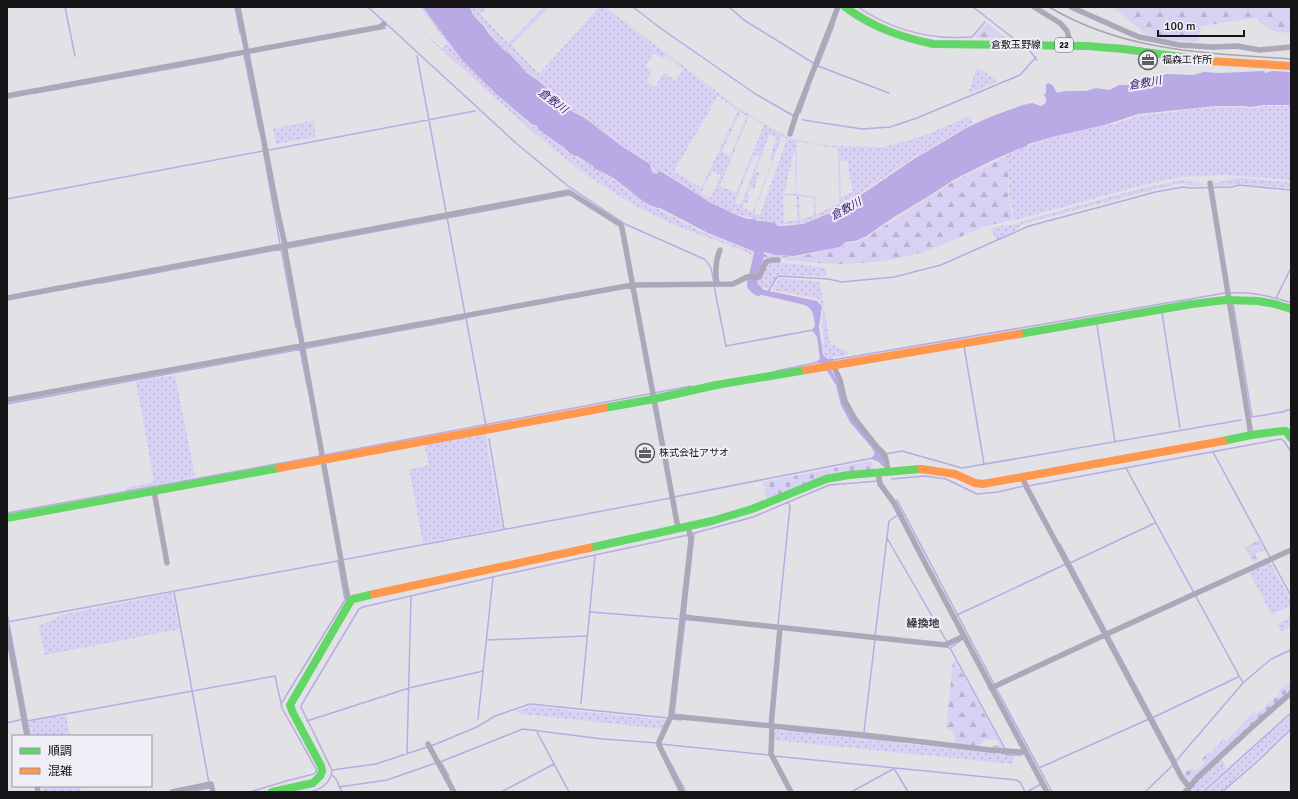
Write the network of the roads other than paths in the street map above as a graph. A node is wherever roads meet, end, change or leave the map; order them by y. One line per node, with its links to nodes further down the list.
1 (238, 7): 9 (street)
2 (838, 7): 12 (street)
3 (845, 7): 7 (street, 倉敷玉野線 / 22)
4 (1034, 7): 7 (street)
5 (1071, 7): 8 (street)
6 (384, 24): 9 (street)
7 (1071, 46): 10 (street, 倉敷玉野線 / 22)
8 (1291, 47)
9 (246, 52): 11 (street); 14 (street)
10 (1291, 66)
11 (7, 96)
12 (790, 134)
13 (1210, 186): 19 (street)
14 (282, 246): 18 (street); 20 (street); 22 (street)
15 (720, 250): 17 (street)
16 (778, 260): 17 (street)
17 (715, 284): 18 (street)
18 (632, 285): 22 (street); 24 (street)
19 (1228, 295): 21 (street); 23 (street); 26 (street)
20 (7, 298)
21 (1291, 309)
22 (303, 348): 25 (street); 28 (street)
23 (829, 366): 24 (street); 29 (street)
24 (654, 395): 28 (street); 34 (street)
25 (7, 400)
26 (1251, 435): 27 (street); 31 (street)
27 (1291, 438)
28 (323, 457): 32 (street); 38 (street)
29 (888, 472): 30 (street); 31 (street)
30 (879, 479): 35 (street); 43 (street)
31 (1025, 483): 42 (street)
32 (154, 491): 33 (street); 37 (street)
33 (7, 518)
34 (678, 528): 35 (street); 38 (street)
35 (690, 532): 39 (street)
36 (1291, 550): 42 (street)
37 (167, 563)
38 (351, 601): 51 (street)
39 (684, 618): 40 (street); 46 (street)
40 (779, 628): 43 (street); 47 (street)
41 (7, 629): 48 (street)
42 (1106, 633): 44 (street); 52 (street)
43 (965, 637): 44 (street)
44 (994, 687): 50 (street)
45 (1291, 694): 52 (street)
46 (672, 717): 47 (street); 57 (street)
47 (772, 727): 50 (street); 58 (street)
48 (27, 735)
49 (429, 745): 56 (street)
50 (1025, 751): 59 (street)
51 (283, 790): 55 (street)
52 (1187, 790)
53 (172, 792): 54 (street)
54 (213, 792)
55 (272, 792)
56 (454, 792)
57 (682, 792)
58 (791, 792)
59 (1047, 792)

